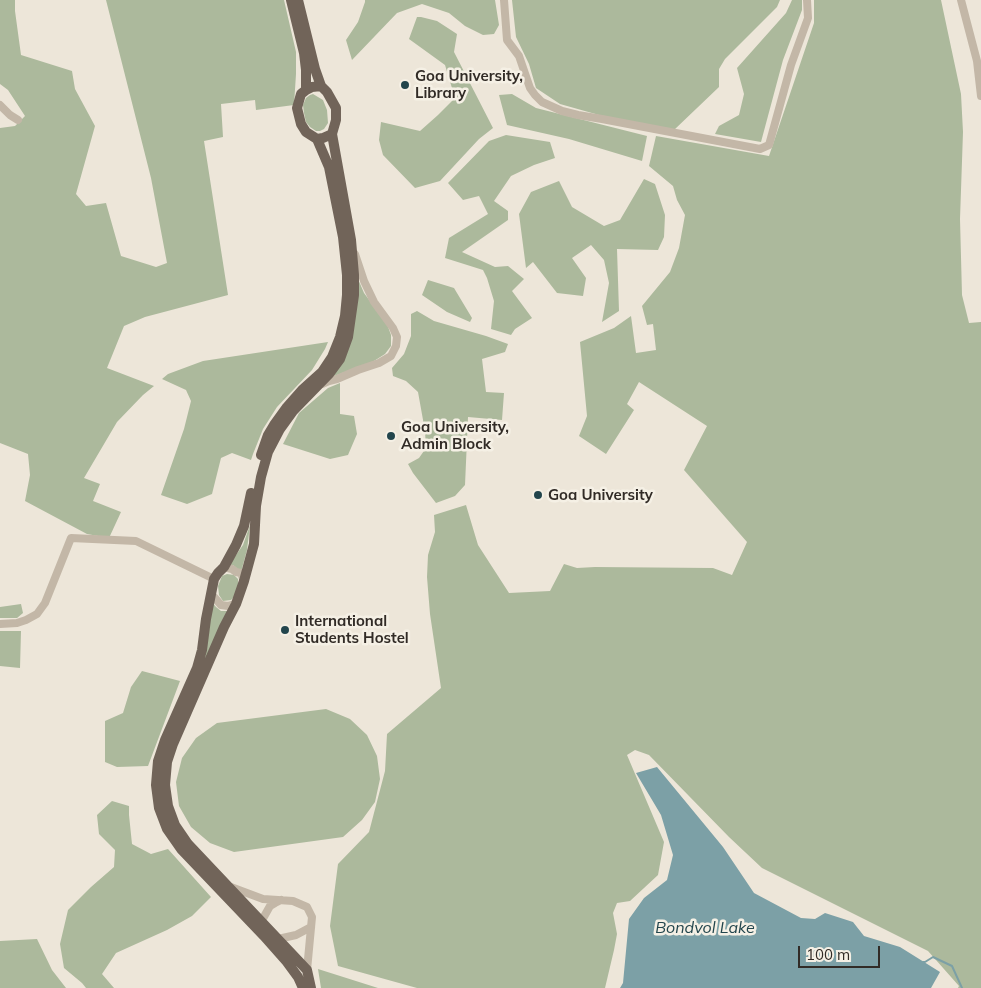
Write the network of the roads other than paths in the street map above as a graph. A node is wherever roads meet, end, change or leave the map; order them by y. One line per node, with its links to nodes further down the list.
1 (290, 0): 7 (main road)
2 (298, 0): 6 (main road)
3 (504, 0): 4 (street)
4 (807, 0)
5 (961, 0): 8 (street)
6 (321, 86): 7 (main road); 11 (main road)
7 (306, 90): 12 (main road)
8 (981, 96)
9 (0, 105): 10 (street)
10 (18, 120)
11 (332, 134): 12 (main road); 13 (main road)
12 (317, 140): 15 (main road)
13 (351, 240): 14 (main road); 14 (street)
14 (319, 385): 16 (main road)
15 (224, 567): 16 (street); 17 (main road)
16 (244, 581): 18 (main road)
17 (213, 588): 18 (street); 19 (street); 20 (main road)
18 (236, 604): 20 (main road)
19 (0, 624)
20 (227, 890): 21 (street); 22 (main road); 26 (main road)
21 (281, 900): 22 (street); 23 (street)
22 (261, 922): 24 (main road)
23 (311, 927): 24 (street); 25 (street)
24 (278, 939): 25 (main road)
25 (307, 970): 27 (main road)
26 (303, 988)
27 (311, 988)

